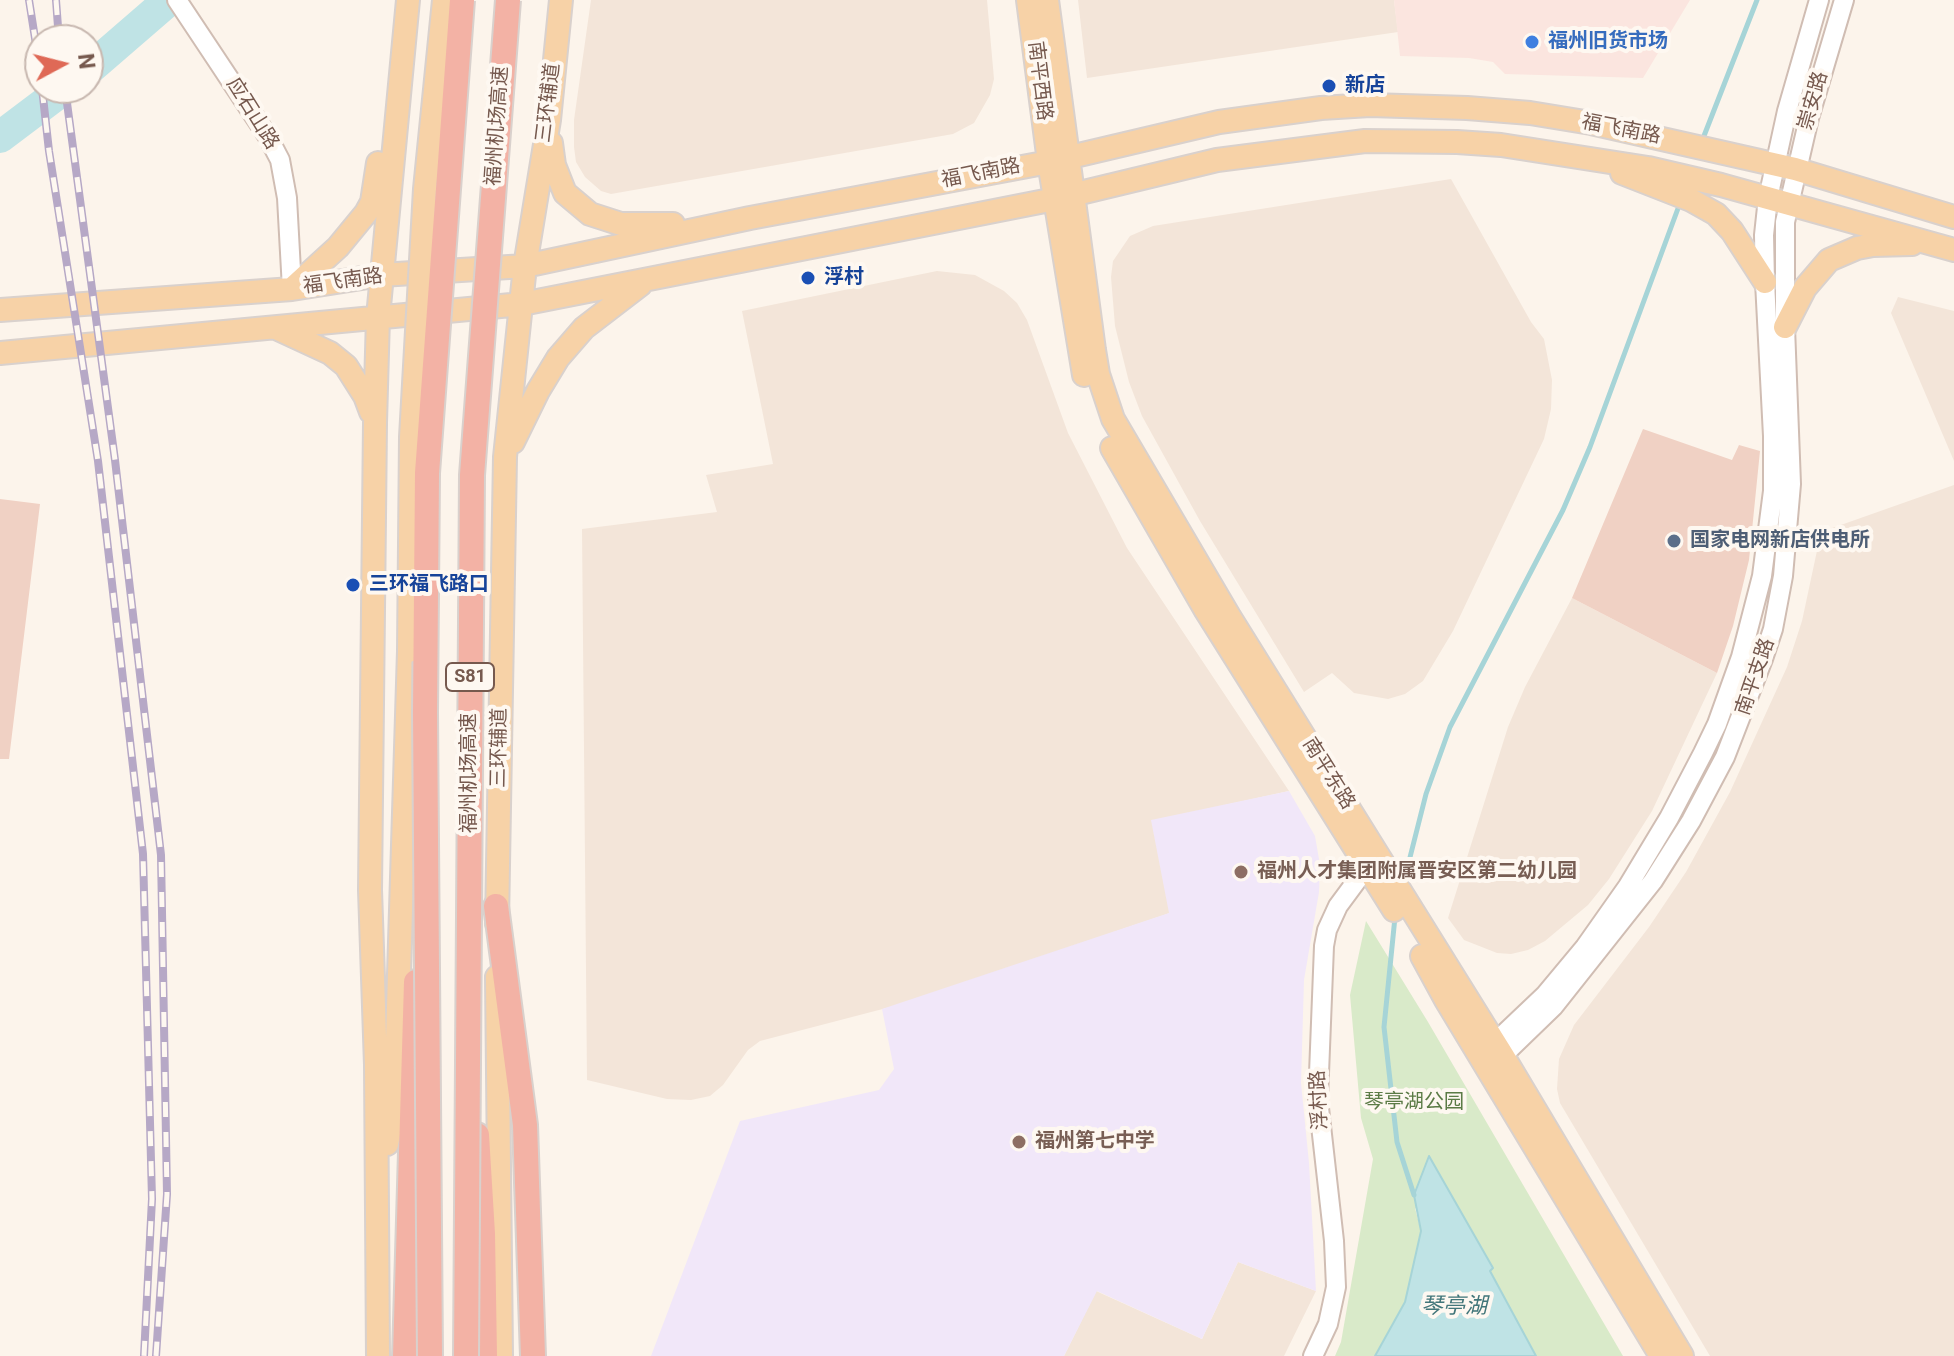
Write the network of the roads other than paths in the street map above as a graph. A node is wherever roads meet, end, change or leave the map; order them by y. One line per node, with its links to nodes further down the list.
1 (405, 0): 21 (main road); 24 (main road)
2 (444, 0): 39 (main road, bridge)
3 (462, 0): 33 (highway, S81, bridge)
4 (508, 0): 37 (highway, 福州机场高速 / S81, bridge)
5 (561, 0): 11 (main road, 三环辅道)
6 (1028, 0): 12 (main road, 南平西路)
7 (1047, 0): 12 (main road, 南平西路)
8 (1819, 0): 13 (street, 崇安路)
9 (1844, 0): 13 (street, 崇安路)
10 (182, 7): 24 (street, 应石山路)
11 (549, 120): 18 (main road); 20 (main road, 三环辅道)
12 (1058, 159): 13 (main road, 福飞南路); 15 (main road, 南平东路); 18 (main road, 福飞南路)
13 (1784, 167): 16 (street, 崇安路); 17 (main road, 福飞南路)
14 (1645, 174): 15 (main road, 福飞南路); 16 (main road, 福飞南路); 23 (main road)
15 (1064, 196): 22 (main road, 福飞南路); 34 (main road, 南平东路)
16 (1778, 200): 19 (main road, 福飞南路); 23 (street, 南平支路); 29 (street, 南平支路)
17 (1954, 217)
18 (750, 218): 20 (main road, 福飞南路)
19 (1944, 247): 29 (main road)
20 (525, 266): 21 (main road, 福飞南路); 25 (main road, 三环辅道)
21 (381, 275): 24 (main road, 福飞南路); 27 (main road)
22 (647, 279): 25 (main road, 福飞南路); 32 (main road)
23 (1765, 282): 38 (street, 南平支路)
24 (292, 289): 26 (main road, 福飞南路)
25 (522, 304): 27 (main road, 福飞南路); 32 (main road, 三环辅道)
26 (0, 310)
27 (378, 317): 28 (main road, 福飞南路); 31 (main road)
28 (274, 327): 30 (main road, 福飞南路); 31 (main road)
29 (1785, 327): 38 (street, 南平支路)
30 (0, 353)
31 (375, 423): 39 (main road)
32 (505, 457): 35 (main road, 三环辅道)
33 (425, 712): 41 (highway, bridge); 42 (highway, S81, bridge)
34 (1375, 861): 36 (main road, 南平东路); 36 (main road, 南平东路); 47 (street, 浮村路)
35 (496, 906): 45 (main road, 三环辅道); 46 (highway)
36 (1424, 945): 38 (main road, 南平东路)
37 (468, 977): 43 (highway, 福州机场高速 / S81, bridge); 44 (highway, bridge)
38 (1491, 1056): 48 (main road, 南平东路); 49 (main road, 南平东路)
39 (378, 1190): 40 (main road)
40 (378, 1356)
41 (405, 1356)
42 (430, 1356)
43 (466, 1356)
44 (485, 1356)
45 (501, 1356)
46 (533, 1356)
47 (1313, 1356)
48 (1661, 1356)
49 (1682, 1356)

